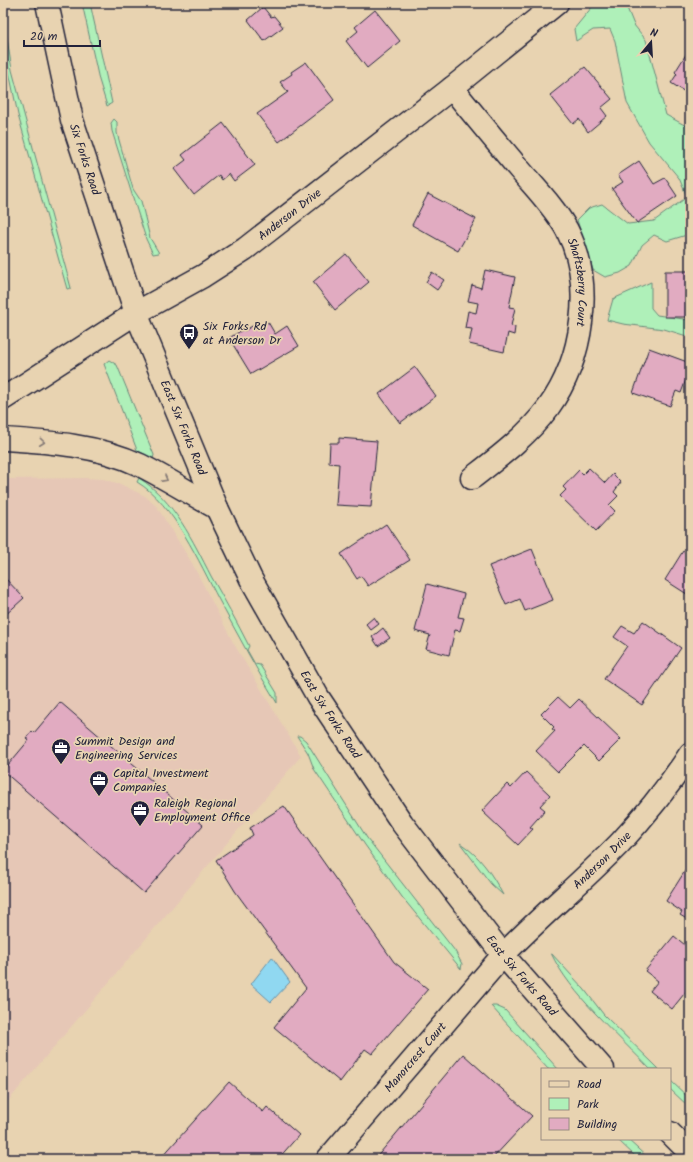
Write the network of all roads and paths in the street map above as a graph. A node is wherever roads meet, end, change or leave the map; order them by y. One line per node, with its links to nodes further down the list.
1 (47, 3): 4 (street, Six Forks Road)
2 (557, 3): 3 (street, Anderson Drive)
3 (452, 88): 4 (street, Anderson Drive); 7 (street, Shaftsberry Court)
4 (136, 313): 5 (street, Anderson Drive); 8 (street, East Six Forks Road)
5 (3, 399)
6 (3, 439): 8 (street, one-way to 8)
7 (472, 478)
8 (217, 508): 10 (street, East Six Forks Road)
9 (690, 754): 10 (street, Anderson Drive)
10 (503, 955): 11 (street, East Six Forks Road); 14 (street, Manorcrest Court)
11 (602, 1068)
12 (671, 1134): 13 (street)
13 (690, 1153)
14 (328, 1159)

